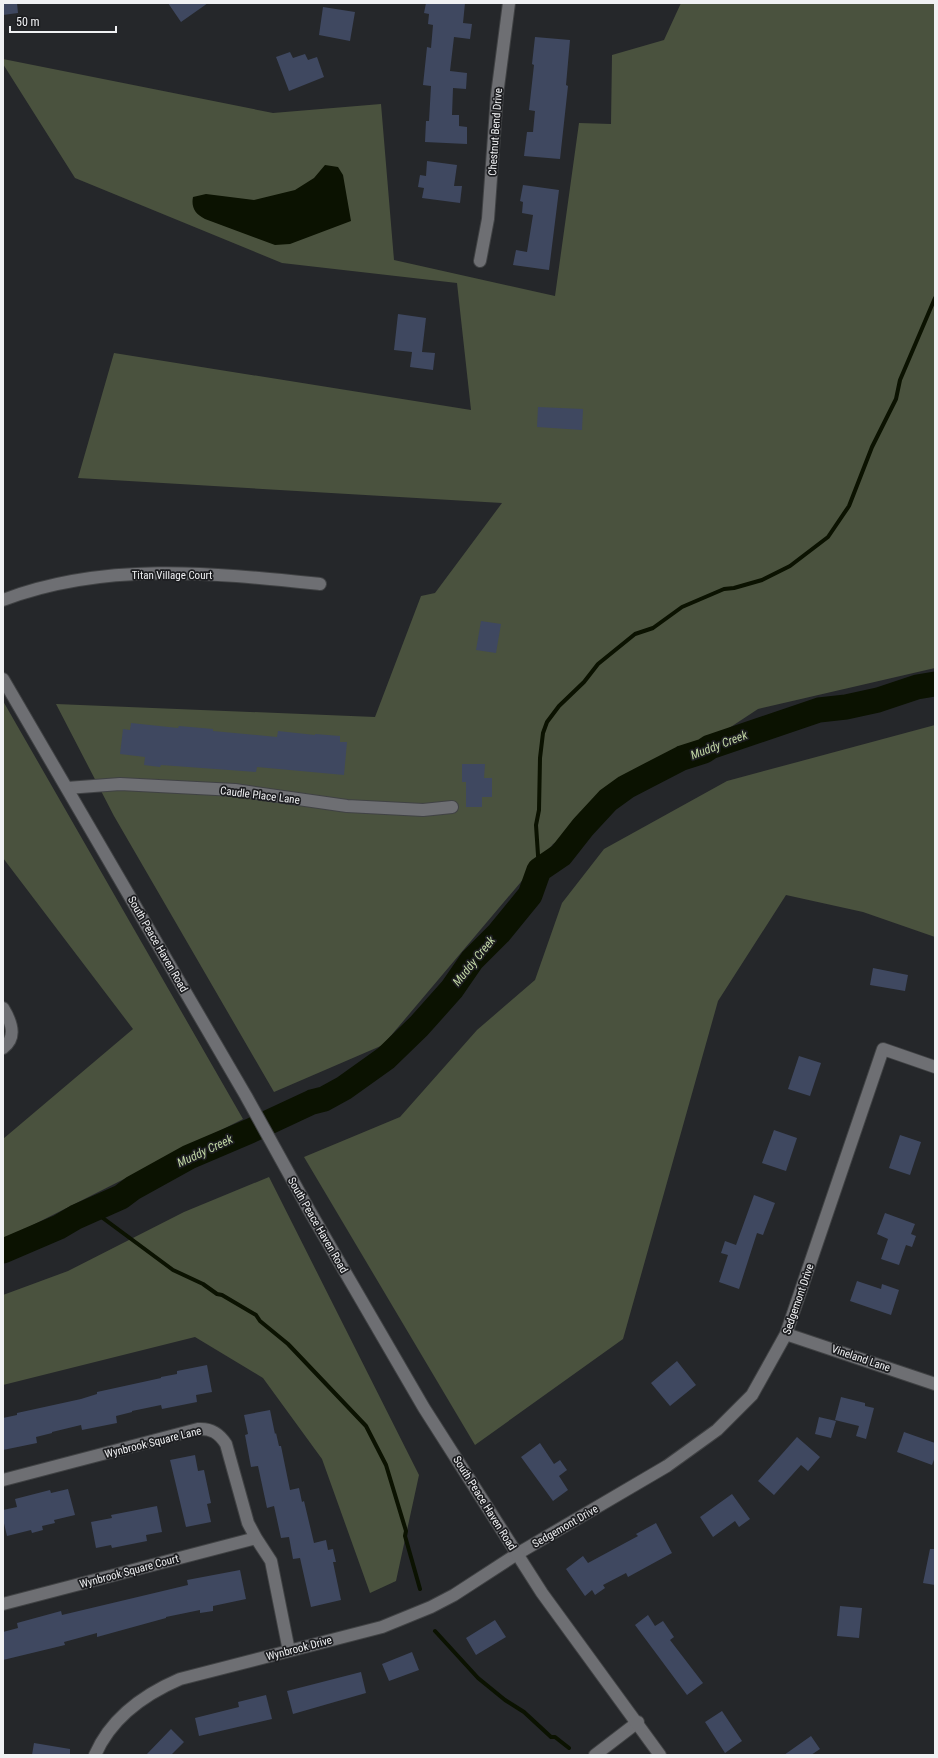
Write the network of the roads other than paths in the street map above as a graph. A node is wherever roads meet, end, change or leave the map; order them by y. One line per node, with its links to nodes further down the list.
1 (509, 3): 2 (street, Chestnut Bend Drive)
2 (480, 261)
3 (320, 584): 4 (street, Titan Village Court)
4 (3, 600)
5 (3, 679): 6 (street, South Peace Haven Road)
6 (67, 788): 7 (street, Caudle Place Lane); 15 (street, South Peace Haven Road)
7 (452, 807)
8 (3, 1008): 9 (street)
9 (3, 1048)
10 (935, 1067): 11 (street, Sedgemont Drive)
11 (786, 1334): 12 (street, Vineland Lane); 15 (street, Sedgemont Drive)
12 (935, 1384)
13 (3, 1480): 14 (street, Wynbrook Square Lane)
14 (256, 1538): 16 (street, Wynbrook Square Court); 17 (street, Wynbrook Square Lane)
15 (517, 1554): 17 (street, Wynbrook Drive); 18 (street, South Peace Haven Road)
16 (3, 1604)
17 (289, 1651): 19 (street, Wynbrook Drive)
18 (638, 1722): 20 (street); 21 (street, South Peace Haven Road)
19 (95, 1755)
20 (595, 1755)
21 (660, 1755)

